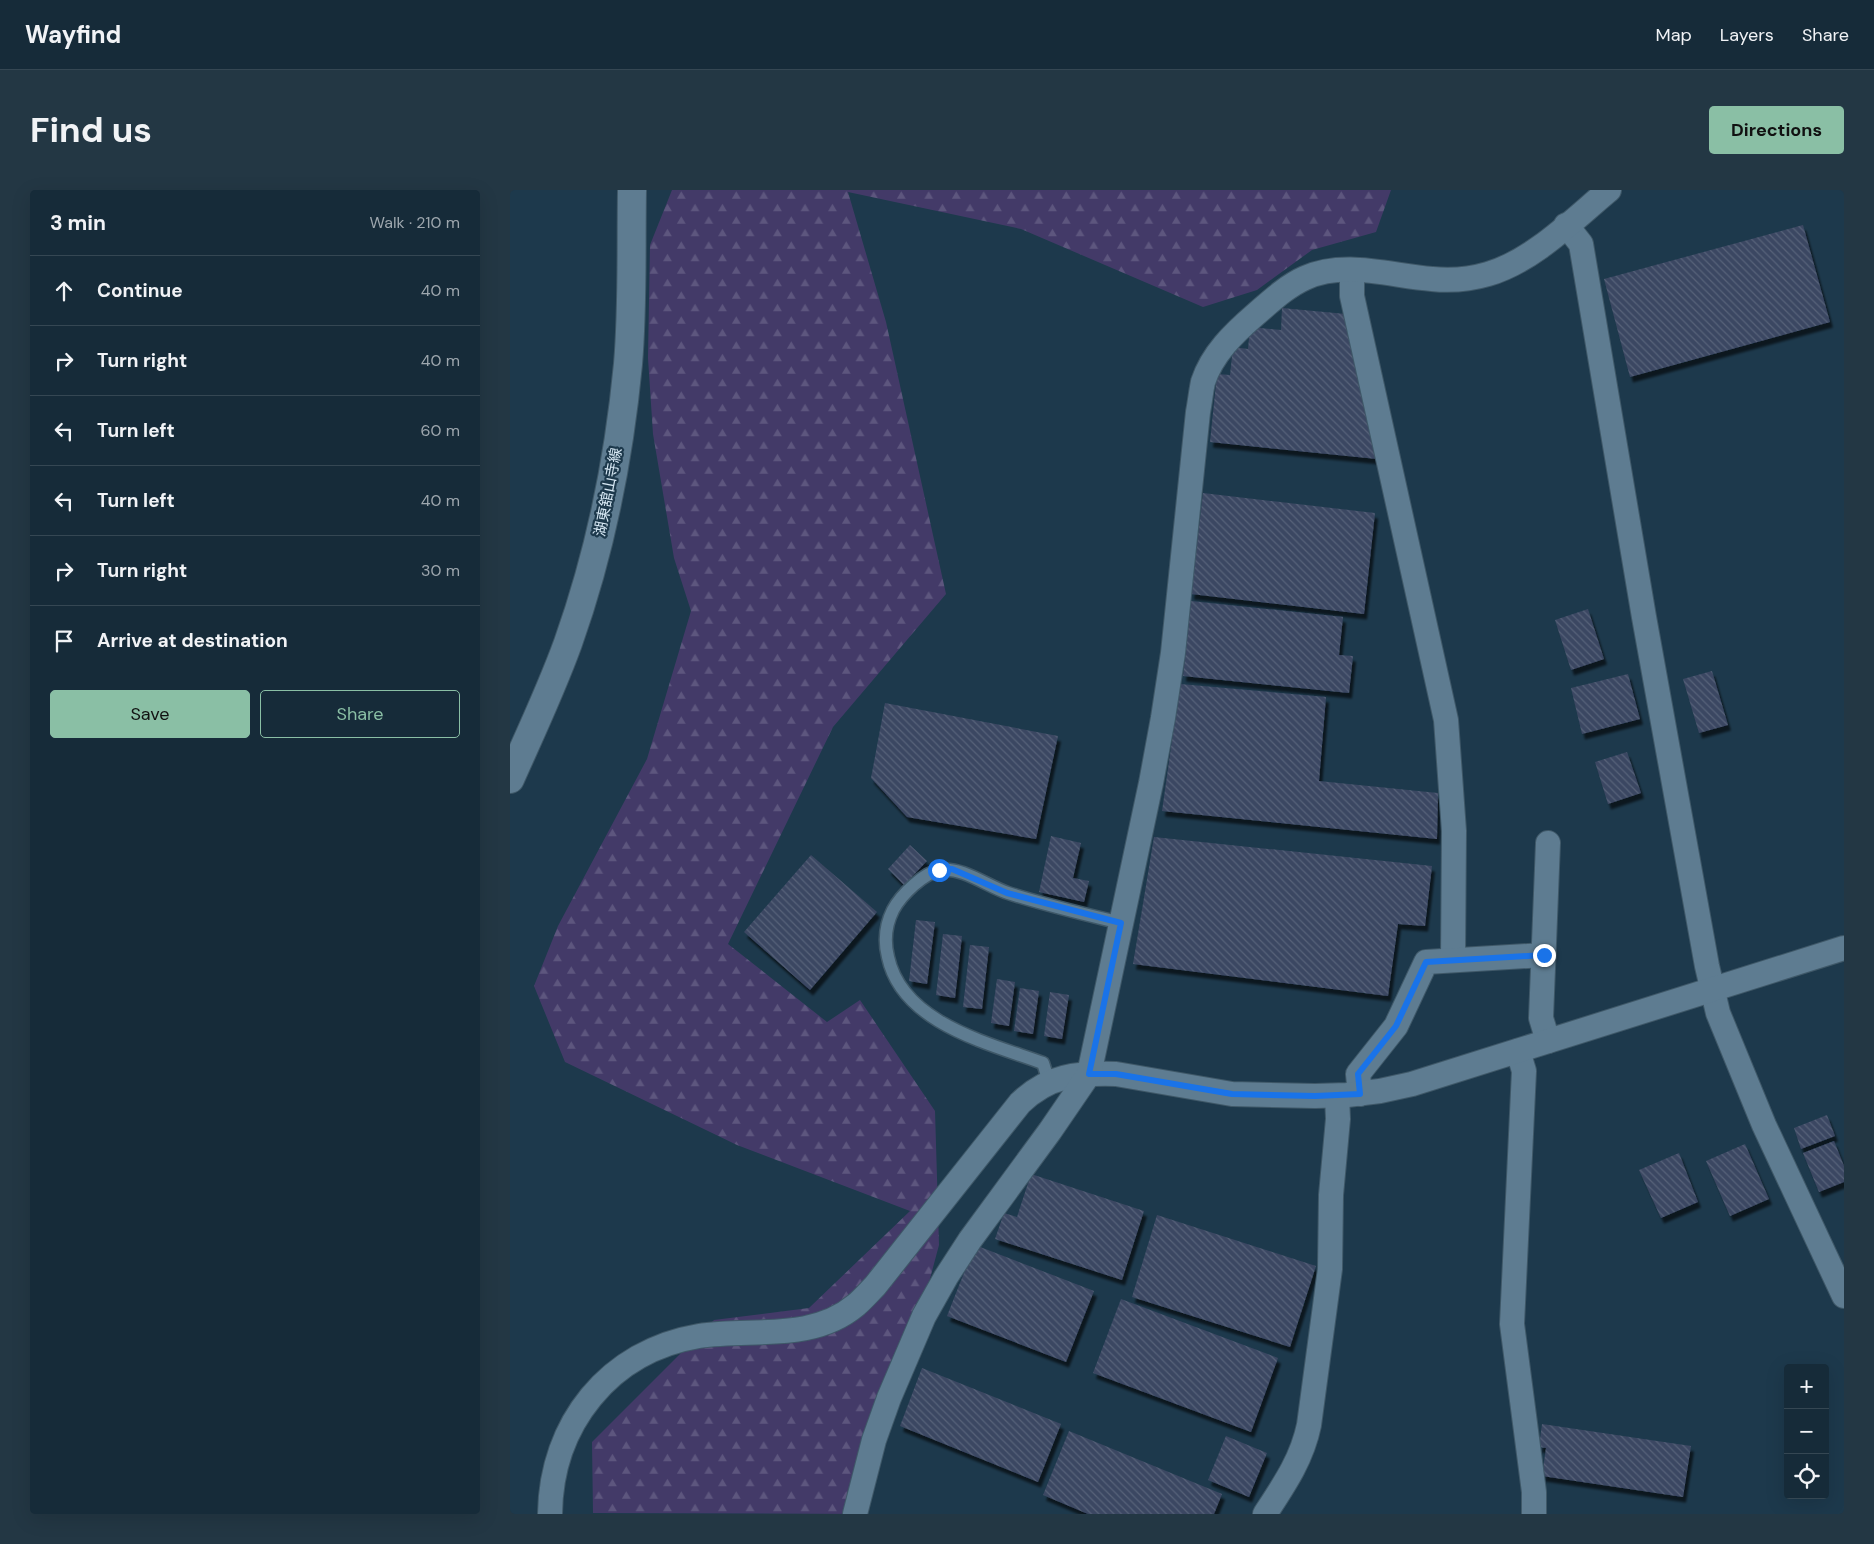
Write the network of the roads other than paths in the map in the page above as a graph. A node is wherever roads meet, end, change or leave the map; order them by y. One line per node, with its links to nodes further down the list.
1 (632, 190): 5 (main road, 湖東舘山寺線)
2 (1609, 190): 3 (street)
3 (1566, 225): 4 (street); 11 (street)
4 (1352, 270): 7 (street); 10 (street)
5 (510, 779)
6 (1548, 843): 9 (street)
7 (1121, 923): 14 (street); 15 (lane)
8 (1844, 948): 11 (street)
9 (1544, 955): 10 (street); 12 (street)
10 (1453, 960): 16 (street)
11 (1712, 989): 12 (street); 17 (street)
12 (1548, 1041): 13 (street)
13 (1518, 1050): 16 (street); 21 (street)
14 (1089, 1074): 15 (street); 16 (street); 19 (street)
15 (1049, 1082): 18 (street)
16 (1348, 1095): 20 (street)
17 (1844, 1296)
18 (550, 1514)
19 (855, 1514)
20 (1265, 1514)
21 (1534, 1514)

